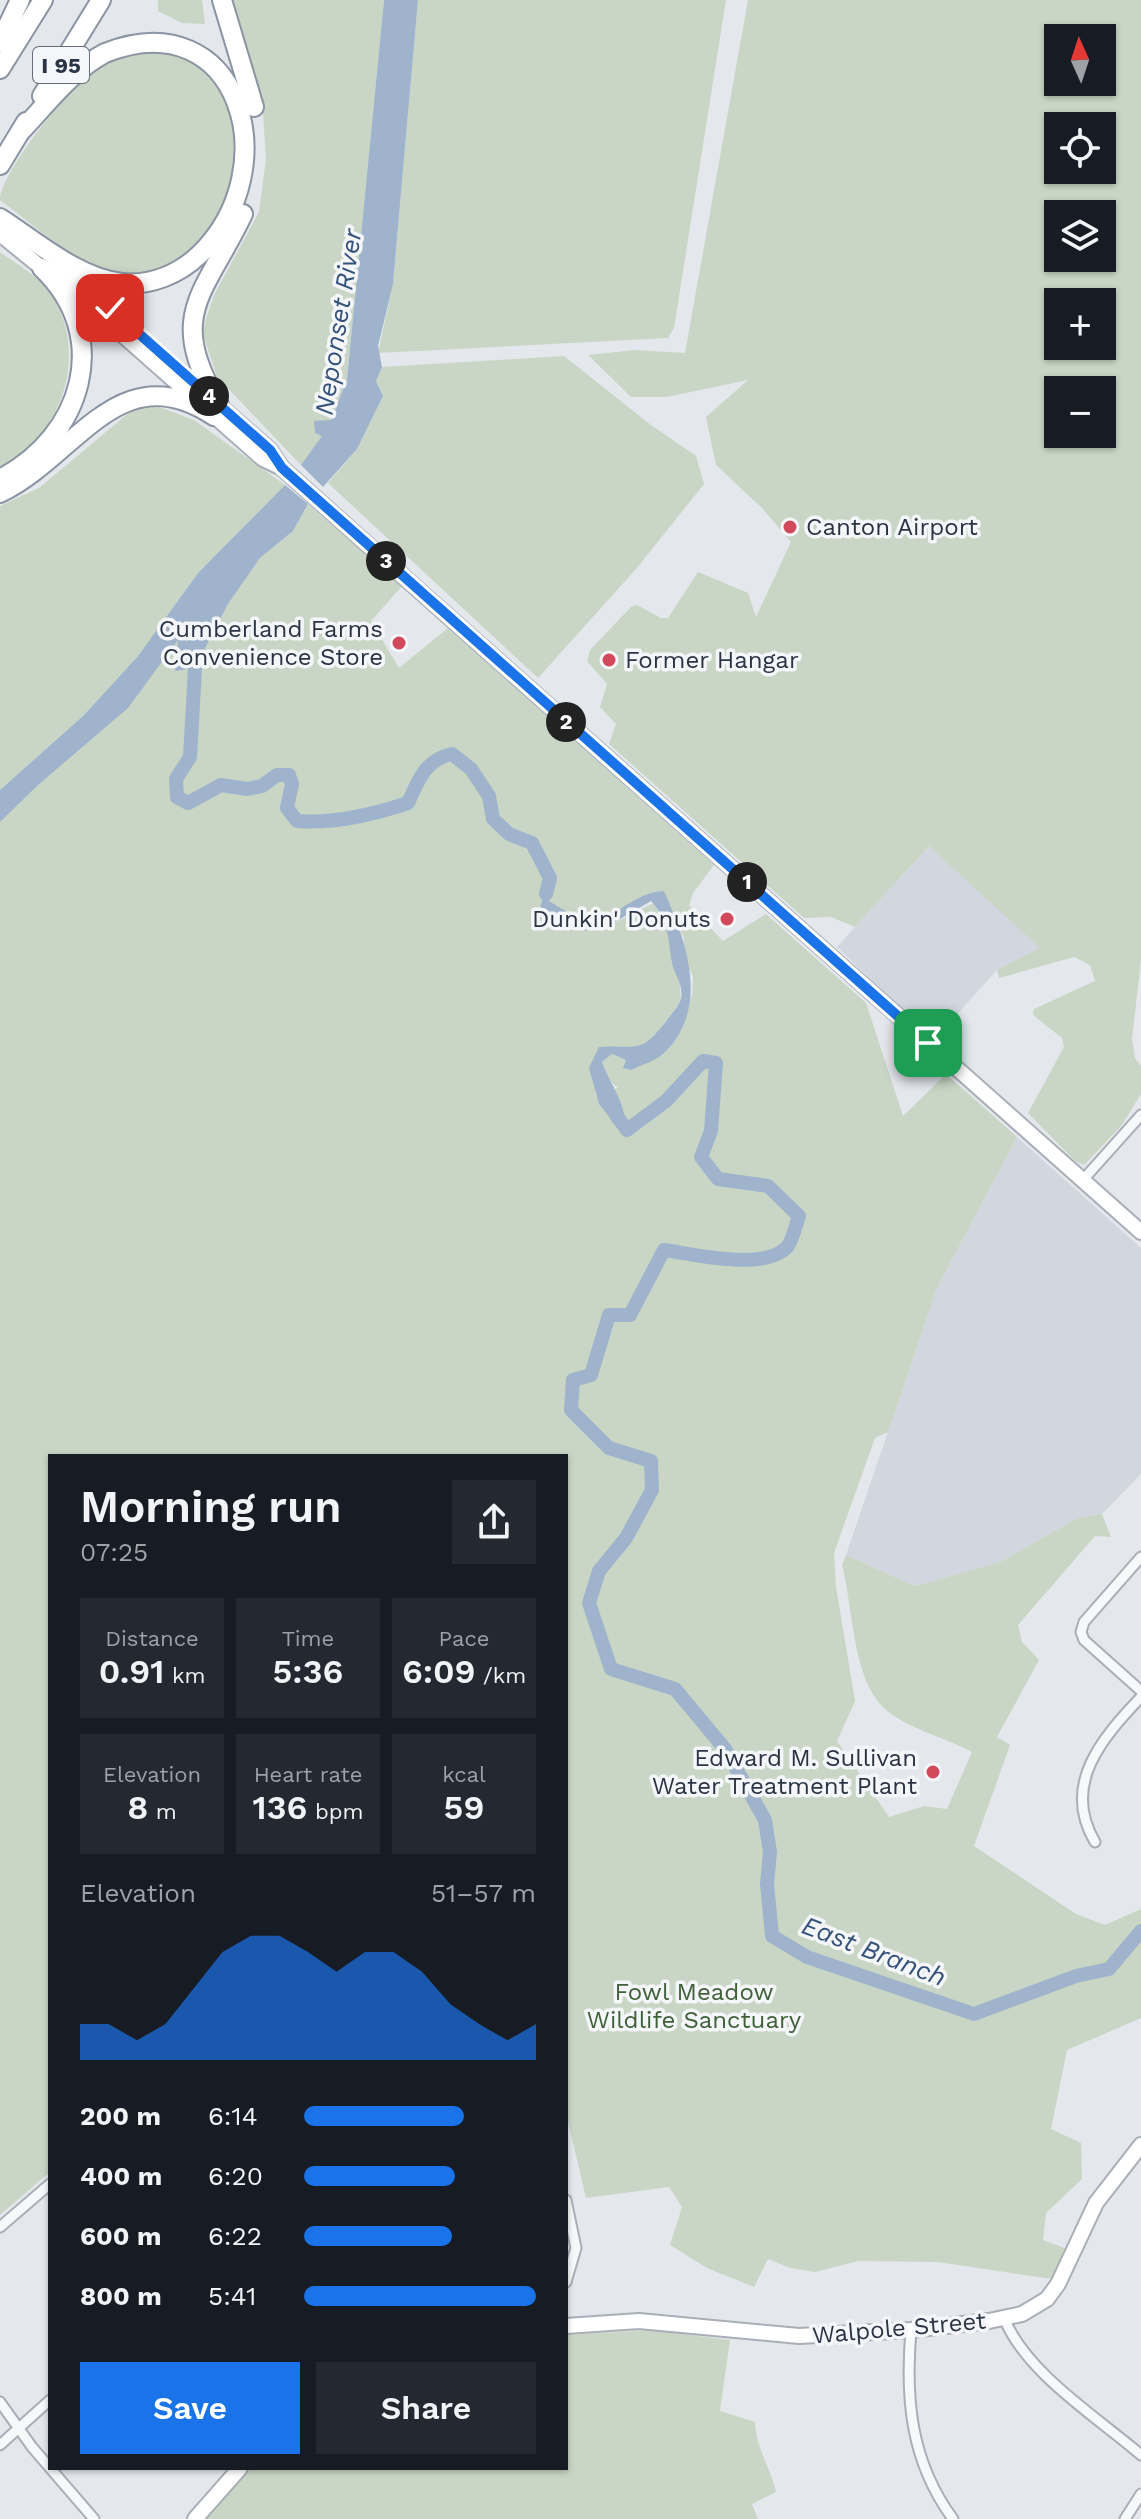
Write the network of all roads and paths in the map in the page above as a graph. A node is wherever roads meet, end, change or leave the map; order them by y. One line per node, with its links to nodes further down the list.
1 (20, 0): 5 (highway)
2 (43, 0): 6 (highway, I 95)
3 (101, 0): 7 (highway, I 95)
4 (222, 0): 12 (highway)
5 (0, 42)
6 (0, 69)
7 (21, 131): 8 (highway, I 95); 9 (highway)
8 (0, 165)
9 (0, 218): 12 (main road)
10 (0, 234): 11 (main road)
11 (42, 268): 12 (main road); 13 (highway)
12 (217, 410): 14 (highway); 16 (main road)
13 (0, 479)
14 (0, 493)
15 (1141, 1115): 16 (street)
16 (1082, 1181): 17 (main road)
17 (1141, 1232)
18 (1139, 1553): 19 (street)
19 (1141, 1691)
20 (1141, 1697): 21 (street)
21 (1095, 1842)
22 (1141, 2145): 27 (main road, Walpole Street)
23 (48, 2186): 25 (street)
24 (568, 2210): 26 (street)
25 (0, 2227)
26 (568, 2276)
27 (1004, 2318): 29 (main road, Walpole Street); 34 (street)
28 (568, 2326): 29 (main road, Walpole Street)
29 (911, 2330): 41 (street)
30 (0, 2402): 32 (street)
31 (48, 2402): 32 (street)
32 (20, 2428): 33 (street); 35 (street)
33 (0, 2445)
34 (1141, 2455)
35 (48, 2462)
36 (54, 2470): 39 (street)
37 (238, 2470): 40 (main road)
38 (1141, 2494): 42 (street)
39 (94, 2519)
40 (195, 2519)
41 (953, 2519)
42 (1125, 2519)

